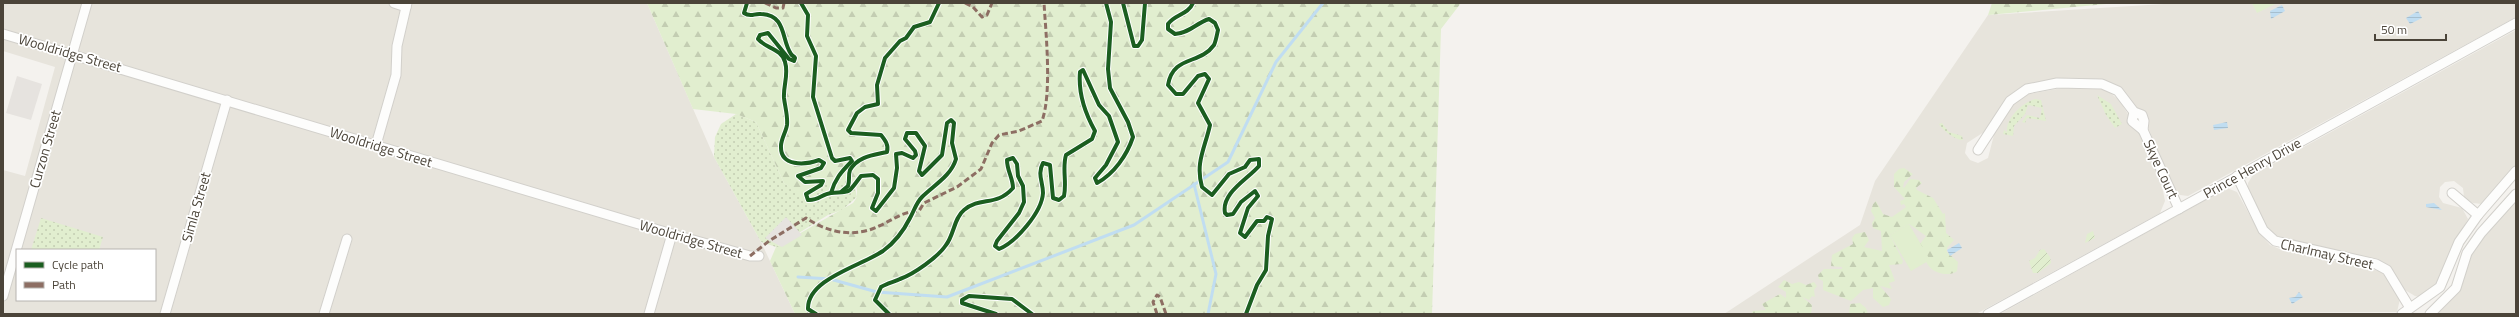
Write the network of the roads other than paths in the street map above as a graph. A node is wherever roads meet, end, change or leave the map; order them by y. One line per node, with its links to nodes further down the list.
1 (88, 3): 6 (street, Curzon Street)
2 (394, 3): 3 (street)
3 (406, 5): 8 (street)
4 (2516, 23): 11 (street, Prince Henry Drive)
5 (3, 34): 6 (street, Wooldridge Street)
6 (72, 54): 7 (street, Wooldridge Street); 19 (street, Curzon Street)
7 (227, 100): 8 (street, Wooldridge Street); 22 (street, Simla Street)
8 (376, 146): 16 (street, Wooldridge Street)
9 (1978, 150): 14 (street, Skye Court)
10 (2516, 171): 15 (street)
11 (2237, 176): 14 (street, Prince Henry Drive); 21 (street, Charlmay Street)
12 (2452, 193): 15 (street)
13 (2516, 194): 27 (street)
14 (2179, 209): 25 (street, Prince Henry Drive)
15 (2478, 215): 21 (street)
16 (672, 234): 18 (street, Wooldridge Street); 24 (street)
17 (347, 239): 23 (street)
18 (759, 256)
19 (5, 279): 20 (street, Curzon Street)
20 (3, 296)
21 (2410, 308): 26 (street)
22 (165, 314)
23 (324, 314)
24 (649, 314)
25 (1988, 314)
26 (2402, 314)
27 (2430, 314)

